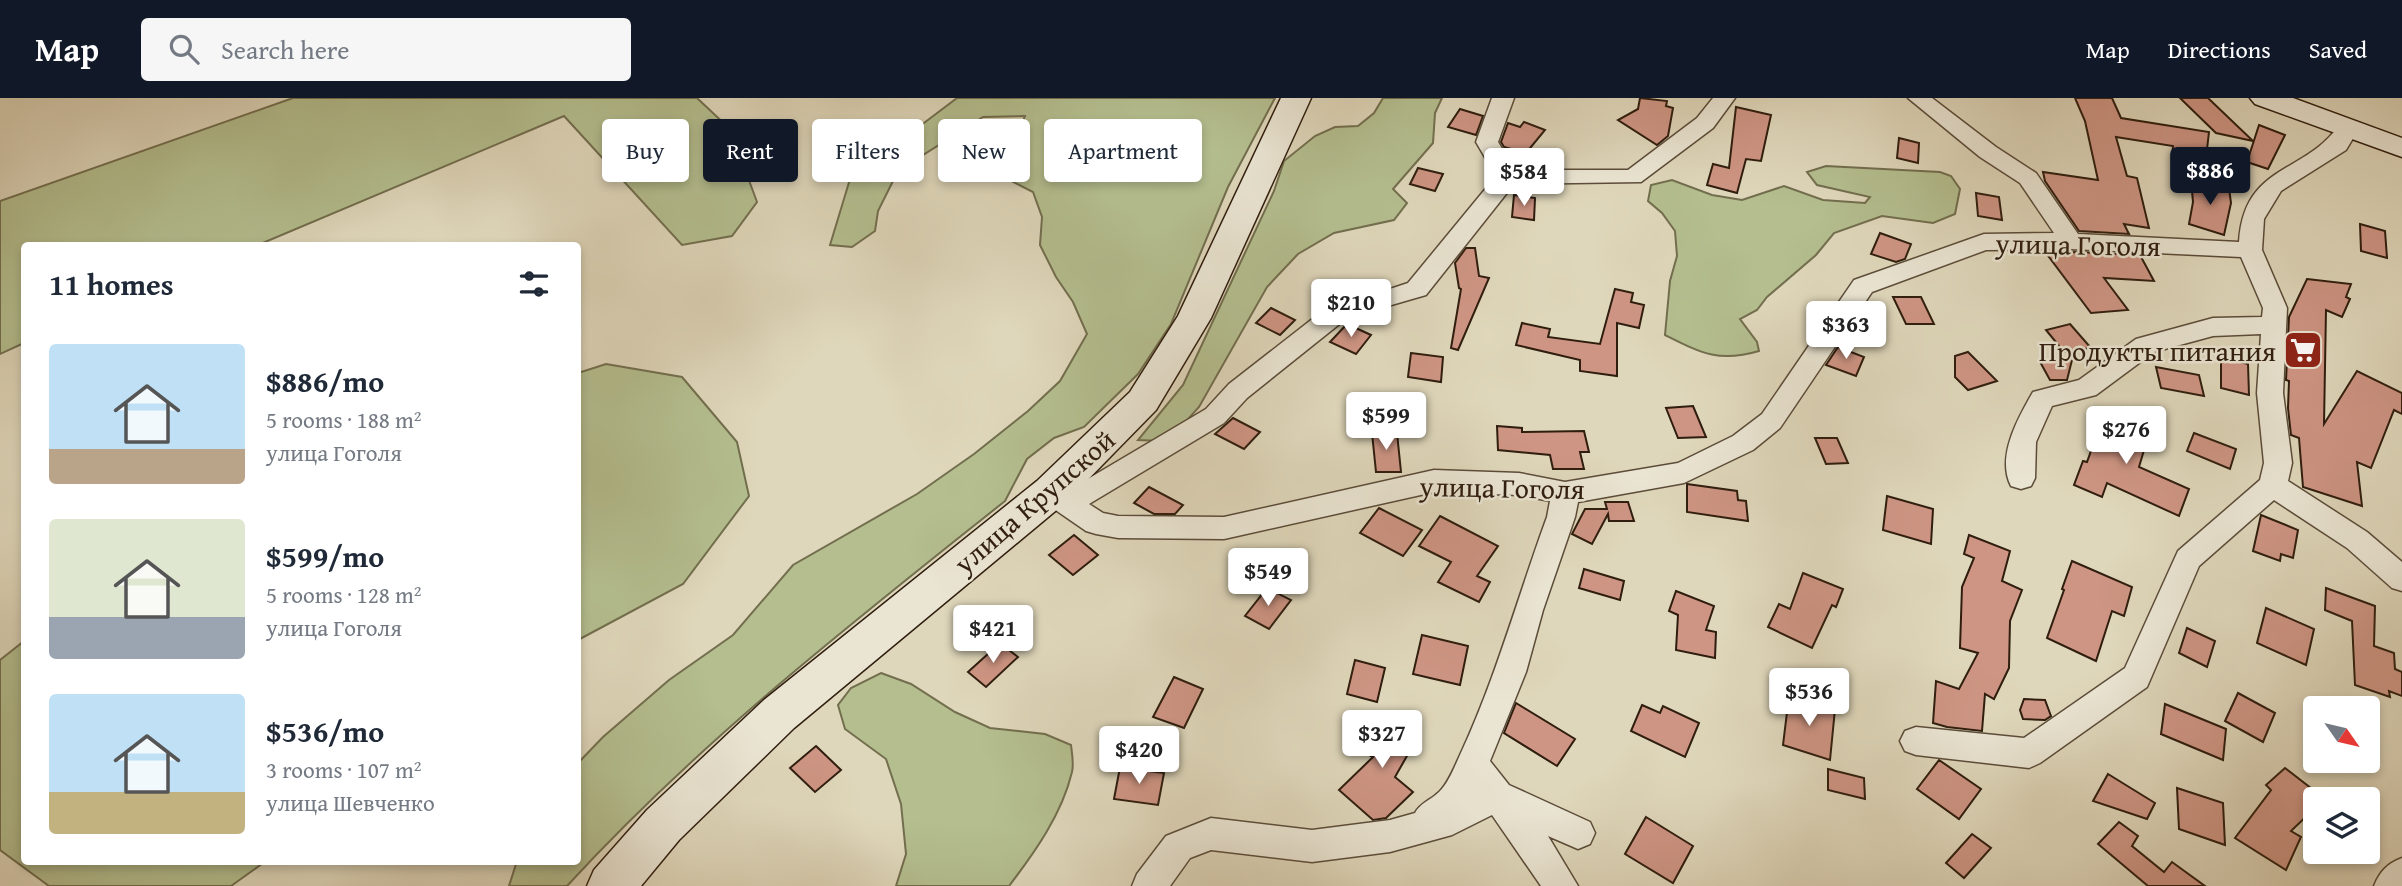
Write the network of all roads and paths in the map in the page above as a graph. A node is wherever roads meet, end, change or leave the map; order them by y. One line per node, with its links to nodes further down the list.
1 (1296, 98): 14 (street, улица Крупской)
2 (1503, 98): 8 (street)
3 (1724, 98): 8 (street)
4 (1919, 98): 9 (street)
5 (2265, 98): 6 (street)
6 (2347, 130): 7 (street); 10 (street)
7 (2402, 148)
8 (1508, 177): 14 (street)
9 (2071, 241): 10 (street, улица Гоголя); 15 (street, улица Гоголя)
10 (2250, 250): 11 (street)
11 (2274, 325): 12 (street); 13 (street)
12 (2021, 478)
13 (2273, 485): 16 (street); 17 (street)
14 (1051, 492): 15 (street, улица Гоголя); 23 (street, улица Крупской)
15 (1564, 493): 18 (street)
16 (2402, 579)
17 (1916, 741)
18 (1473, 764): 19 (street); 20 (street)
19 (1496, 795): 20 (street); 21 (street); 25 (street)
20 (1415, 829): 24 (street)
21 (1578, 833)
22 (2402, 875): 26 (street)
23 (611, 886)
24 (1149, 886)
25 (1561, 886)
26 (2391, 886)

